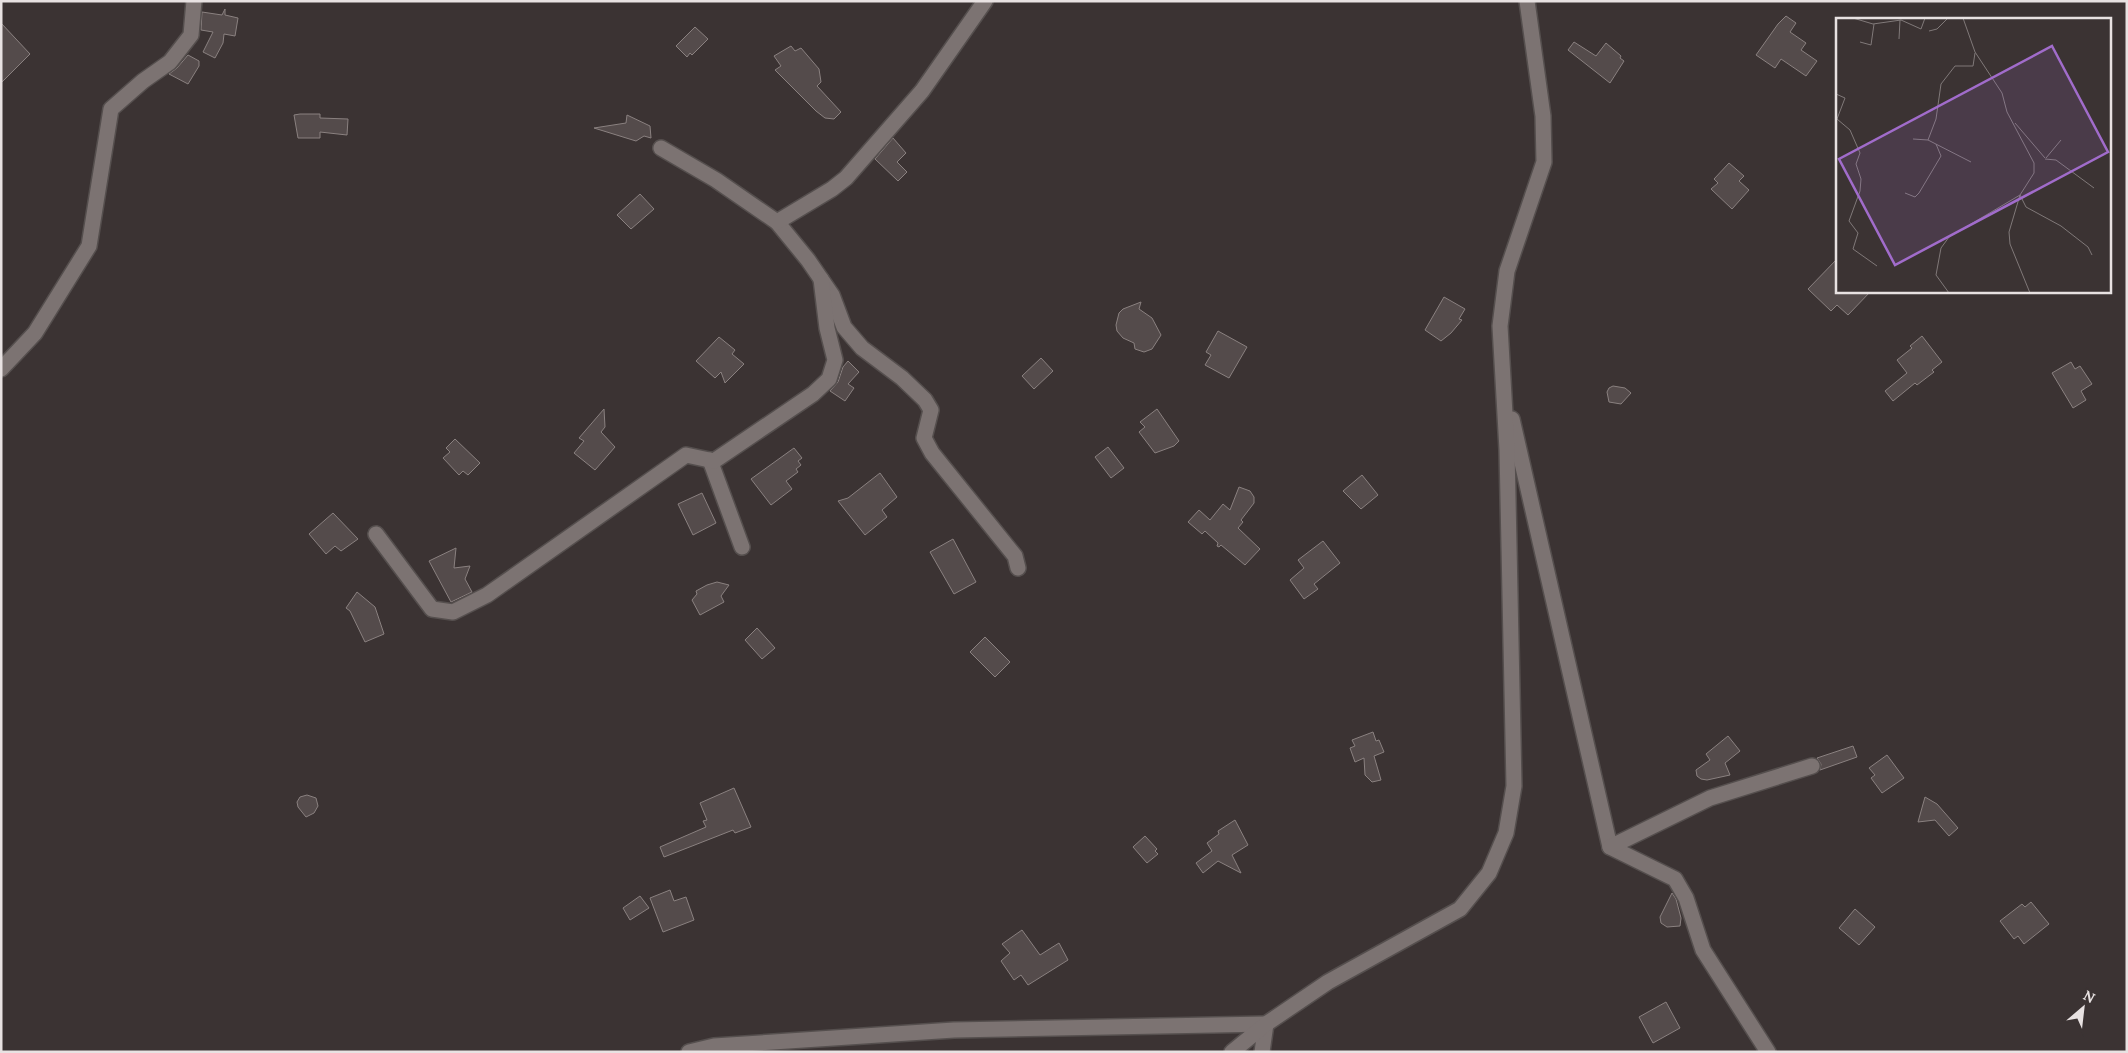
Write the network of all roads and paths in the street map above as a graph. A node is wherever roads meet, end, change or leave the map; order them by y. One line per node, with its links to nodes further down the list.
1 (194, 1): 7 (street)
2 (985, 1): 5 (street)
3 (1527, 1): 8 (street)
4 (661, 148): 5 (street)
5 (777, 222): 6 (street)
6 (821, 278): 9 (street); 12 (street)
7 (1, 369)
8 (1503, 379): 14 (street); 15 (street)
9 (710, 460): 10 (street); 11 (street)
10 (376, 534)
11 (742, 547)
12 (1018, 568)
13 (1812, 766): 14 (street)
14 (1610, 847): 19 (street)
15 (1266, 1024): 16 (street); 17 (street); 18 (street)
16 (689, 1052)
17 (1232, 1052)
18 (1262, 1052)
19 (1768, 1052)

